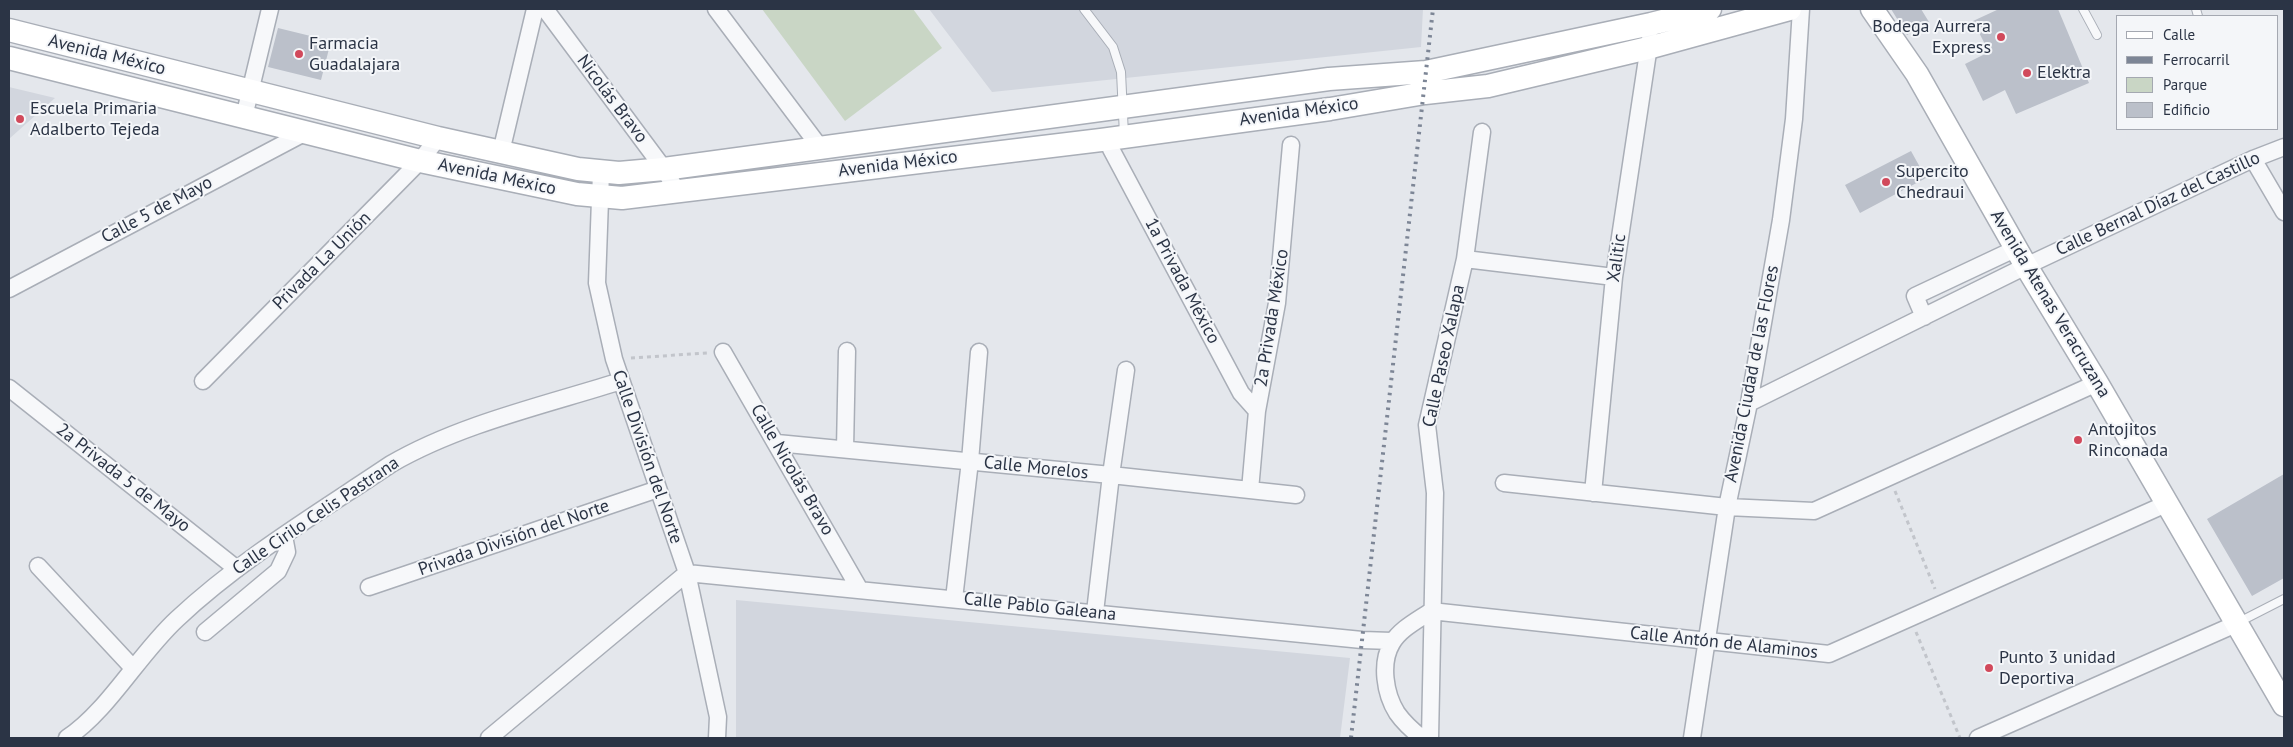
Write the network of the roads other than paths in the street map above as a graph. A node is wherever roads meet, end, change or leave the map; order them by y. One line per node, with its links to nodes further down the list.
1 (270, 9): 17 (street)
2 (535, 9): 28 (street)
3 (544, 9): 31 (street, Nicolás Bravo)
4 (716, 9): 26 (street)
5 (1084, 9): 18 (lane)
6 (1710, 9): 11 (main road, Avenida México)
7 (1790, 9): 14 (main road, Avenida México)
8 (1801, 9): 49 (street, Avenida Ciudad de las Flores)
9 (1872, 9): 36 (main road, Avenida Atenas Veracruzana)
10 (2083, 9): 13 (lane)
11 (1651, 24): 14 (street, Xalitic); 16 (main road, Avenida México)
12 (9, 30): 17 (main road, Avenida México)
13 (2097, 35)
14 (1648, 48): 19 (main road, Avenida México); 38 (street, Xalitic)
15 (9, 58): 20 (main road, Avenida México)
16 (1329, 78): 18 (main road, Avenida México); 19 (main road)
17 (251, 90): 20 (street); 23 (main road, Avenida México)
18 (1123, 106): 24 (lane); 26 (main road, Avenida México)
19 (1330, 109): 24 (main road, Avenida México)
20 (244, 117): 21 (main road, Avenida México)
21 (306, 132): 30 (main road, Avenida México); 39 (street, Calle 5 de Mayo)
22 (1482, 132): 37 (street, Calle Paseo Xalapa)
23 (438, 138): 28 (main road, Avenida México); 30 (street, Privada La Unión)
24 (1118, 143): 33 (main road, Avenida México); 50 (street, 1a Privada México)
25 (1290, 145): 50 (street, 2a Privada México)
26 (820, 146): 31 (main road, Avenida México)
27 (2284, 147): 29 (street, Calle Bernal Díaz del Castillo)
28 (501, 152): 32 (main road, Avenida México)
29 (2253, 158): 35 (street); 36 (street, Calle Bernal Díaz del Castillo)
30 (420, 161): 34 (main road, Avenida México); 45 (street, Privada La Unión)
31 (664, 169): 32 (main road, Avenida México); 33 (street, Nicolás Bravo)
32 (601, 172): 34 (street, Calle División del Norte)
33 (677, 190): 34 (main road, Avenida México)
34 (601, 197): 46 (street, Calle División del Norte)
35 (2284, 212)
36 (2022, 257): 40 (street, Calle Bernal Díaz del Castillo); 40 (street, Calle Bernal Díaz del Castillo); 47 (main road, Avenida Atenas Veracruzana)
37 (1465, 259): 38 (street); 70 (street, Calle Paseo Xalapa)
38 (1614, 277): 58 (street, Xalitic)
39 (9, 289)
40 (1924, 317): 49 (street, Calle Bernal Díaz del Castillo)
41 (847, 351): 52 (street)
42 (723, 352): 51 (street, Calle Nicolás Bravo)
43 (979, 352): 53 (street)
44 (1126, 370): 54 (street)
45 (203, 381)
46 (621, 381): 56 (street, Calle División del Norte); 62 (street, Calle Cirilo Celis Pastrana)
47 (2098, 383): 60 (main road, Avenida Atenas Veracruzana); 61 (street)
48 (9, 388): 64 (street, 2a Privada 5 de Mayo)
49 (1749, 403): 61 (street, Avenida Ciudad de las Flores)
50 (1257, 411): 57 (street, 2a Privada México)
51 (777, 442): 52 (street, Calle Morelos); 67 (street, Calle Nicolás Bravo)
52 (845, 449): 53 (street, Calle Morelos)
53 (970, 461): 54 (street, Calle Morelos); 68 (street)
54 (1110, 475): 57 (street, Calle Morelos); 71 (street)
55 (1504, 483): 58 (street)
56 (658, 490): 65 (street, Calle División del Norte); 66 (street, Privada División del Norte)
57 (1250, 490): 59 (street, Calle Morelos)
58 (1593, 493): 61 (street)
59 (1296, 495)
60 (2166, 504): 72 (main road, Avenida Atenas Veracruzana); 75 (street, Calle Antón de Alaminos)
61 (1727, 507): 75 (street, Avenida Ciudad de las Flores)
62 (284, 536): 64 (street, Calle Cirilo Celis Pastrana); 73 (street)
63 (38, 566): 76 (street)
64 (237, 569): 76 (street, Calle Cirilo Celis Pastrana)
65 (687, 573): 67 (street, Calle Pablo Galeana); 80 (street); 81 (street, Calle División del Norte)
66 (369, 587)
67 (860, 590): 68 (street, Calle Pablo Galeana)
68 (954, 599): 71 (street, Calle Pablo Galeana)
69 (2284, 599): 72 (lane)
70 (1431, 611): 74 (street); 75 (street, Calle Antón de Alaminos); 83 (street, Calle Paseo Xalapa)
71 (1095, 612): 74 (street, Calle Pablo Galeana)
72 (2236, 624): 77 (main road, Avenida Atenas Veracruzana); 85 (street)
73 (205, 632)
74 (1392, 641): 82 (street)
75 (1706, 642): 84 (street, Avenida Ciudad de las Flores)
76 (133, 668): 78 (street, Calle Cirilo Celis Pastrana)
77 (2284, 705)
78 (82, 732): 79 (street, Calle Cirilo Celis Pastrana)
79 (67, 738)
80 (489, 738)
81 (717, 738)
82 (1422, 738)
83 (1430, 738)
84 (1692, 738)
85 (1978, 738)

